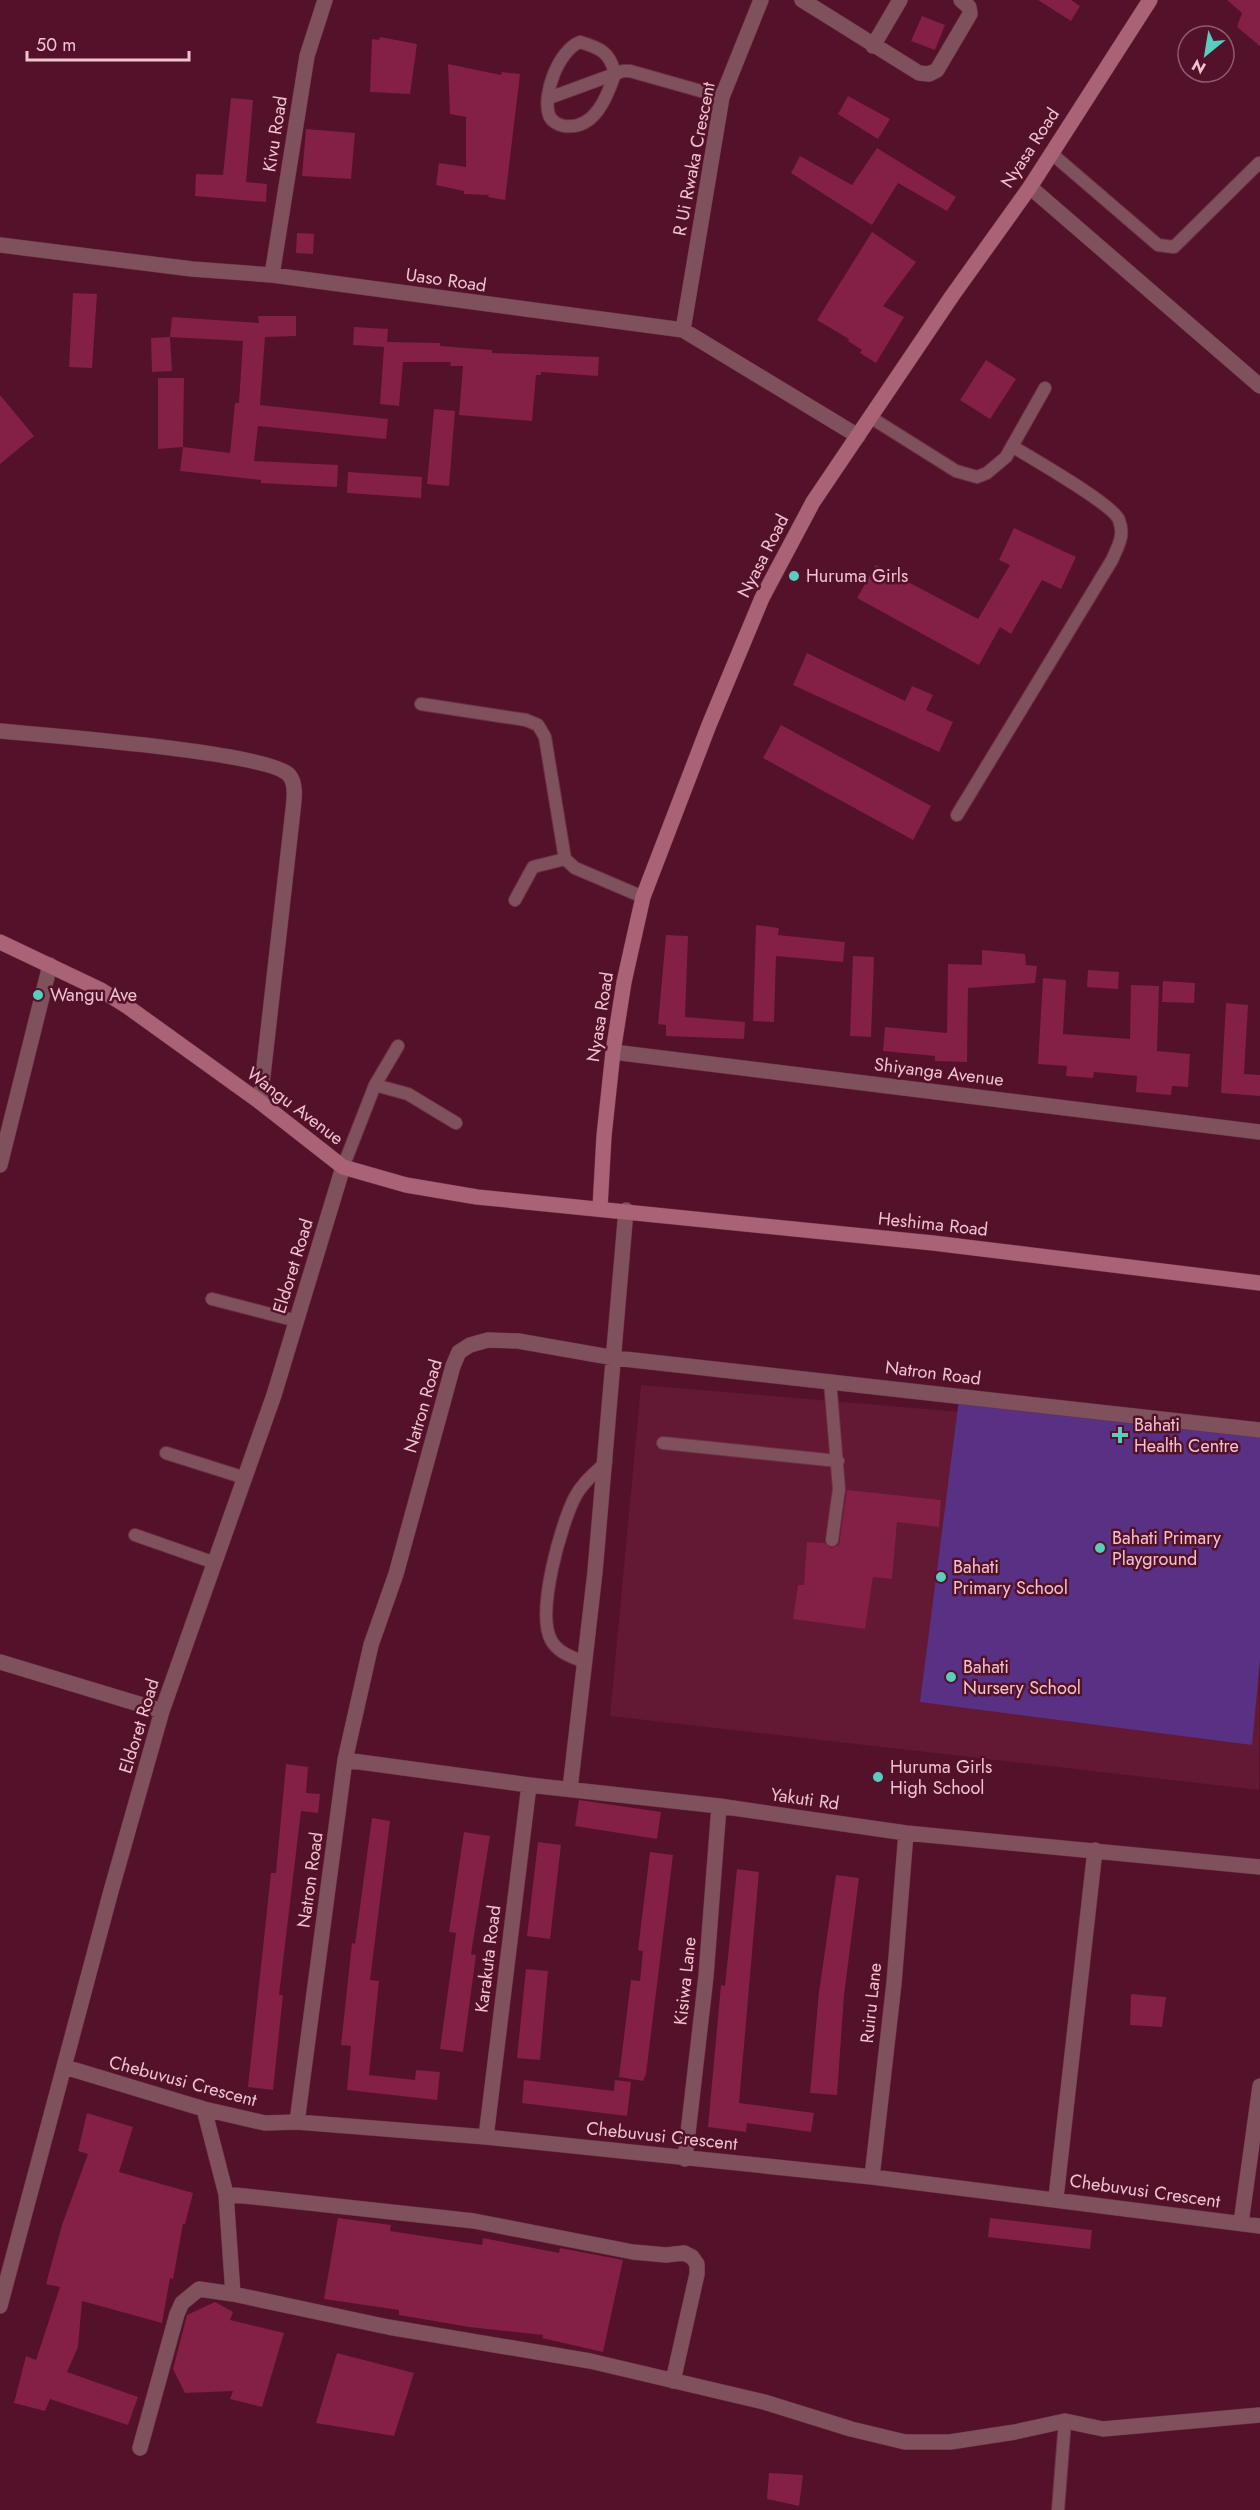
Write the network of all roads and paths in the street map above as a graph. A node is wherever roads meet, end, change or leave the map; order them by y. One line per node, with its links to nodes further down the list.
1 (325, 0): 15 (street, Kivu Road)
2 (761, 0): 9 (street, R Ui Rwaka Crescent)
3 (802, 0): 7 (street)
4 (900, 0): 7 (street)
5 (961, 0): 7 (street)
6 (1150, 0): 11 (street, Nyasa Road)
7 (873, 46)
8 (615, 74): 9 (lane); 10 (lane); 10 (lane); 10 (lane)
9 (722, 97): 16 (street, R Ui Rwaka Crescent)
10 (549, 98)
11 (1051, 153): 12 (lane); 13 (street, Nyasa Road)
12 (1259, 163)
13 (1030, 187): 17 (street); 19 (street, Nyasa Road)
14 (0, 245): 15 (street, Uaso Road)
15 (272, 275): 16 (street, Uaso Road)
16 (683, 330): 20 (street, Uaso Road)
17 (1260, 386)
18 (1045, 388): 21 (lane)
19 (870, 417): 20 (street, Nyasa Road); 21 (lane)
20 (858, 436): 26 (street, Nyasa Road)
21 (1012, 446): 24 (lane)
22 (421, 704): 25 (lane)
23 (0, 731): 33 (street)
24 (957, 815)
25 (565, 859): 26 (lane); 27 (lane)
26 (643, 897): 31 (street, Nyasa Road)
27 (516, 900)
28 (0, 942): 29 (street, Wangu Avenue)
29 (50, 965): 33 (street, Wangu Avenue); 36 (street)
30 (398, 1046): 32 (lane)
31 (613, 1052): 35 (street, Shiyanga Avenue); 39 (street, Nyasa Road)
32 (375, 1084): 34 (lane); 38 (lane)
33 (260, 1102): 38 (street, Wangu Avenue)
34 (456, 1123)
35 (1260, 1132)
36 (3, 1143): 37 (street)
37 (0, 1165)
38 (343, 1167): 39 (street, Wangu Avenue); 43 (street, Eldoret Road)
39 (600, 1208): 40 (street, Heshima Road)
40 (626, 1210): 41 (street, Heshima Road); 44 (street)
41 (1260, 1282)
42 (212, 1299): 43 (lane)
43 (297, 1321): 51 (street, Eldoret Road)
44 (615, 1358): 45 (street, Natron Road); 50 (street); 58 (street, Natron Road)
45 (830, 1381): 46 (street, Natron Road); 49 (lane)
46 (1260, 1430)
47 (663, 1443): 49 (lane)
48 (166, 1453): 51 (lane)
49 (838, 1461): 53 (lane)
50 (606, 1462): 56 (street); 56 (lane)
51 (245, 1478): 54 (street, Eldoret Road)
52 (135, 1535): 54 (lane)
53 (832, 1540)
54 (215, 1563): 57 (street, Eldoret Road)
55 (0, 1662): 57 (street)
56 (585, 1662): 60 (street)
57 (162, 1711): 65 (street, Eldoret Road)
58 (345, 1760): 59 (street, Yakuti Rd); 68 (street, Natron Road)
59 (529, 1785): 60 (street, Yakuti Rd); 69 (street, Karakuta Road)
60 (570, 1789): 61 (street, Yakuti Rd)
61 (719, 1806): 62 (street, Yakuti Rd); 70 (street, Kisiwa Lane)
62 (906, 1833): 63 (street, Yakuti Rd); 71 (street, Ruiru Lane)
63 (1095, 1850): 64 (street, Yakuti Rd); 73 (street)
64 (1260, 1867)
65 (64, 2067): 67 (street, Chebuvusi Crescent); 77 (street, Eldoret Road)
66 (1260, 2086): 74 (street)
67 (204, 2109): 68 (street, Chebuvusi Crescent); 72 (street)
68 (297, 2122): 69 (street, Chebuvusi Crescent)
69 (486, 2137): 70 (street, Chebuvusi Crescent)
70 (685, 2159): 71 (street, Chebuvusi Crescent)
71 (872, 2177): 73 (street, Chebuvusi Crescent)
72 (226, 2194): 76 (street); 78 (street)
73 (1056, 2199): 74 (street, Chebuvusi Crescent)
74 (1241, 2223): 75 (street, Chebuvusi Crescent)
75 (1260, 2226)
76 (233, 2294): 78 (street); 81 (street)
77 (0, 2306)
78 (673, 2381): 80 (street)
79 (1260, 2415): 80 (street)
80 (1065, 2421): 82 (lane)
81 (140, 2448)
82 (1058, 2510)

